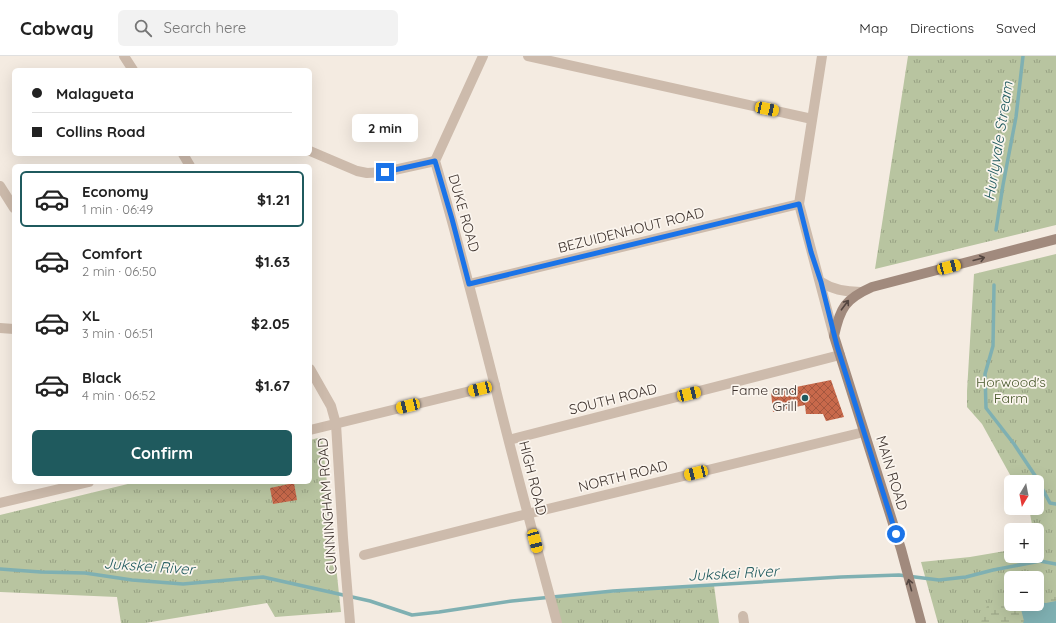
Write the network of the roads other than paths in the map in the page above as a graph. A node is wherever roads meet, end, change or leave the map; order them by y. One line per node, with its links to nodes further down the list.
1 (124, 56): 5 (street)
2 (484, 56): 8 (street, DUKE ROAD)
3 (528, 56): 6 (street)
4 (822, 56): 6 (street)
5 (132, 68)
6 (812, 119): 10 (street)
7 (312, 152): 8 (street)
8 (435, 161): 14 (street, DUKE ROAD)
9 (0, 186): 11 (street)
10 (799, 204): 13 (street); 14 (street, BEZUIDENHOUT ROAD)
11 (12, 205)
12 (1056, 239): 15 (main road, one-way to 12)
13 (821, 282): 15 (street); 18 (street)
14 (469, 284): 21 (street, DUKE ROAD)
15 (861, 292): 18 (main road, one-way to 15)
16 (0, 328): 17 (street)
17 (12, 329)
18 (834, 336): 19 (main road, MAIN ROAD)
19 (840, 355): 24 (main road, MAIN ROAD); 25 (street, SOUTH ROAD)
20 (312, 373): 22 (street, CUNNINGHAM ROAD)
21 (495, 385): 22 (street); 25 (street, HIGH ROAD)
22 (336, 424): 23 (street); 30 (street, CUNNINGHAM ROAD)
23 (312, 430)
24 (864, 432): 28 (street, NORTH ROAD); 32 (main road, MAIN ROAD, one-way to 24)
25 (509, 440): 28 (street, HIGH ROAD)
26 (80, 484): 27 (street)
27 (0, 502)
28 (528, 514): 29 (street, NORTH ROAD); 31 (street, HIGH ROAD)
29 (364, 555)
30 (350, 623)
31 (556, 623)
32 (920, 623)

